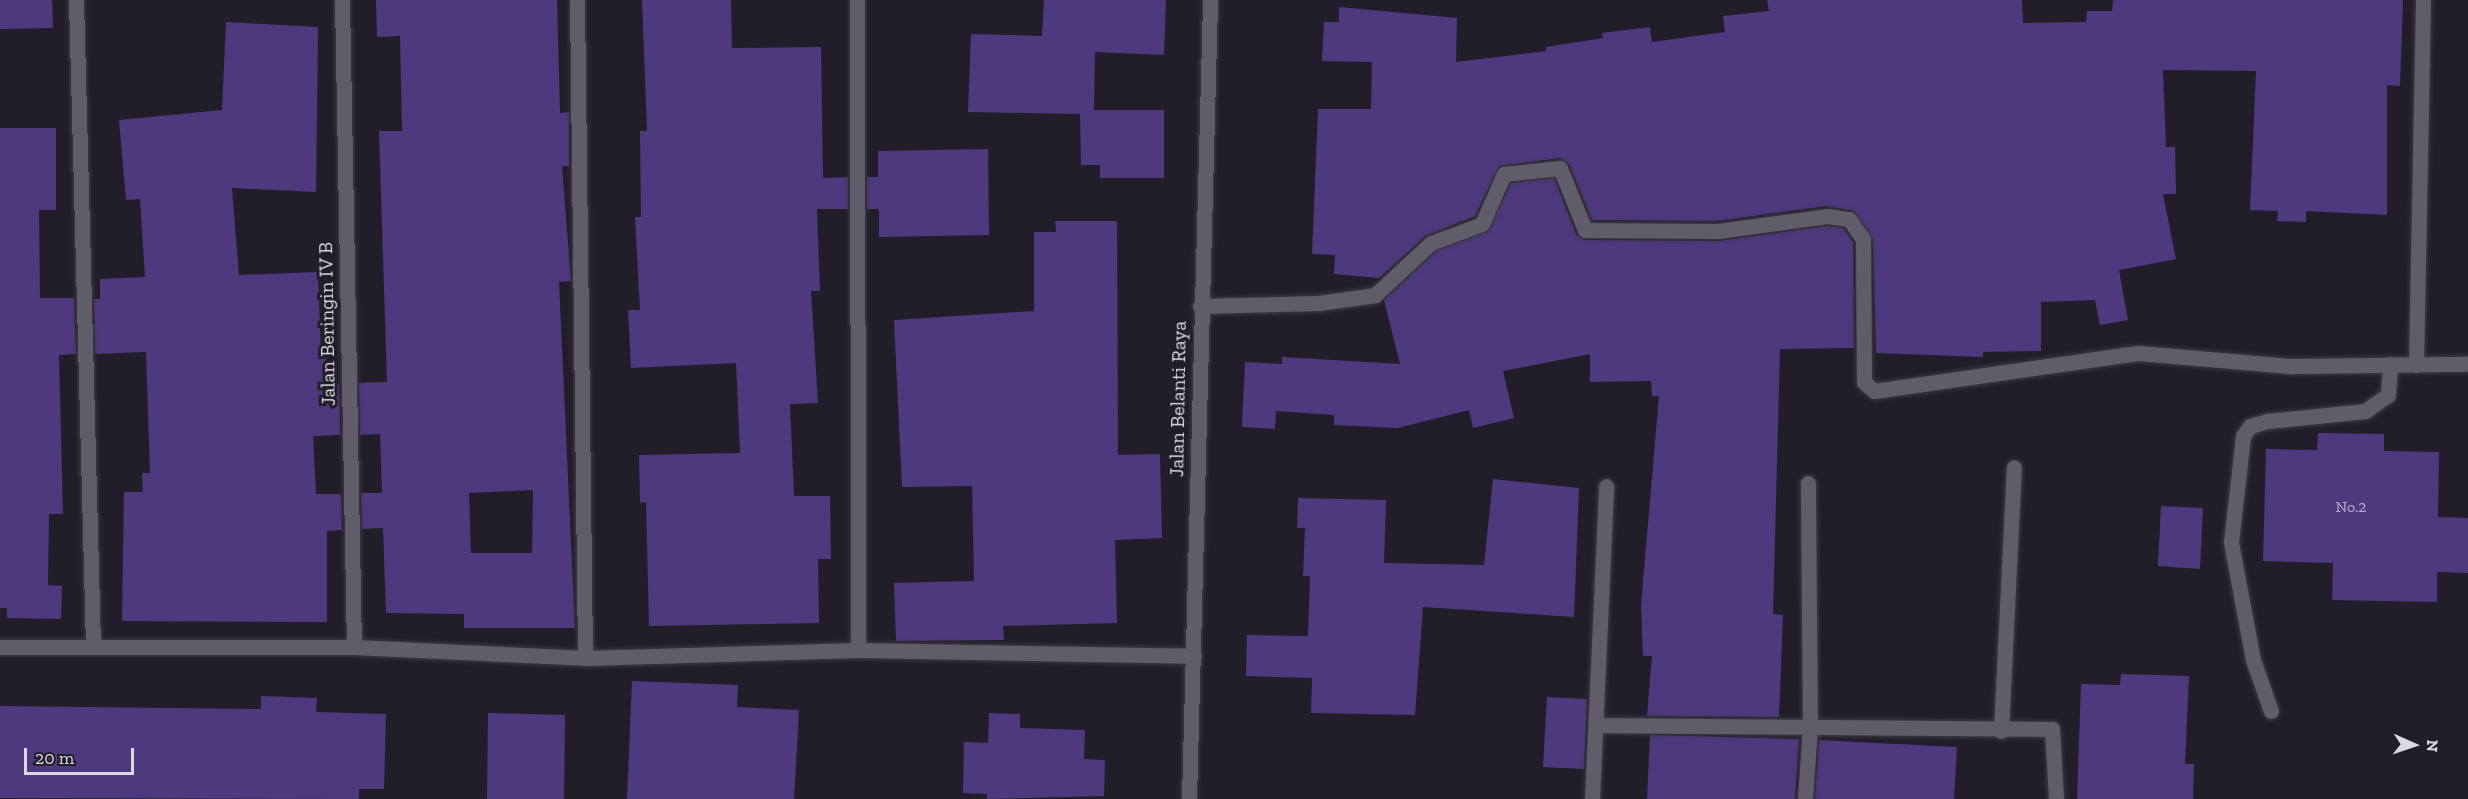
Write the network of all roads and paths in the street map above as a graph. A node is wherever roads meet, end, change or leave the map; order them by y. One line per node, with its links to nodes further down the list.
1 (76, 0): 15 (street)
2 (342, 0): 16 (street, Jalan Beringin IV B)
3 (576, 0): 19 (street)
4 (857, 0): 17 (street)
5 (1210, 0): 7 (street, Jalan Belanti Raya)
6 (2423, 0): 10 (street)
7 (1200, 306): 8 (street); 18 (street, Jalan Belanti Raya)
8 (2390, 364): 10 (street); 20 (street)
9 (2468, 364): 10 (street)
10 (2416, 365)
11 (2014, 467): 23 (street)
12 (1808, 483): 22 (street)
13 (1606, 486): 21 (street)
14 (0, 647): 15 (street)
15 (93, 647): 16 (street)
16 (354, 647): 19 (street)
17 (858, 650): 18 (street); 19 (street)
18 (1194, 656): 24 (street, Jalan Belanti Raya)
19 (585, 658)
20 (2271, 711)
21 (1597, 725): 22 (street); 25 (street)
22 (1810, 727): 23 (street); 26 (street)
23 (2001, 731): 27 (street)
24 (1189, 799)
25 (1592, 799)
26 (1805, 799)
27 (2056, 799)

